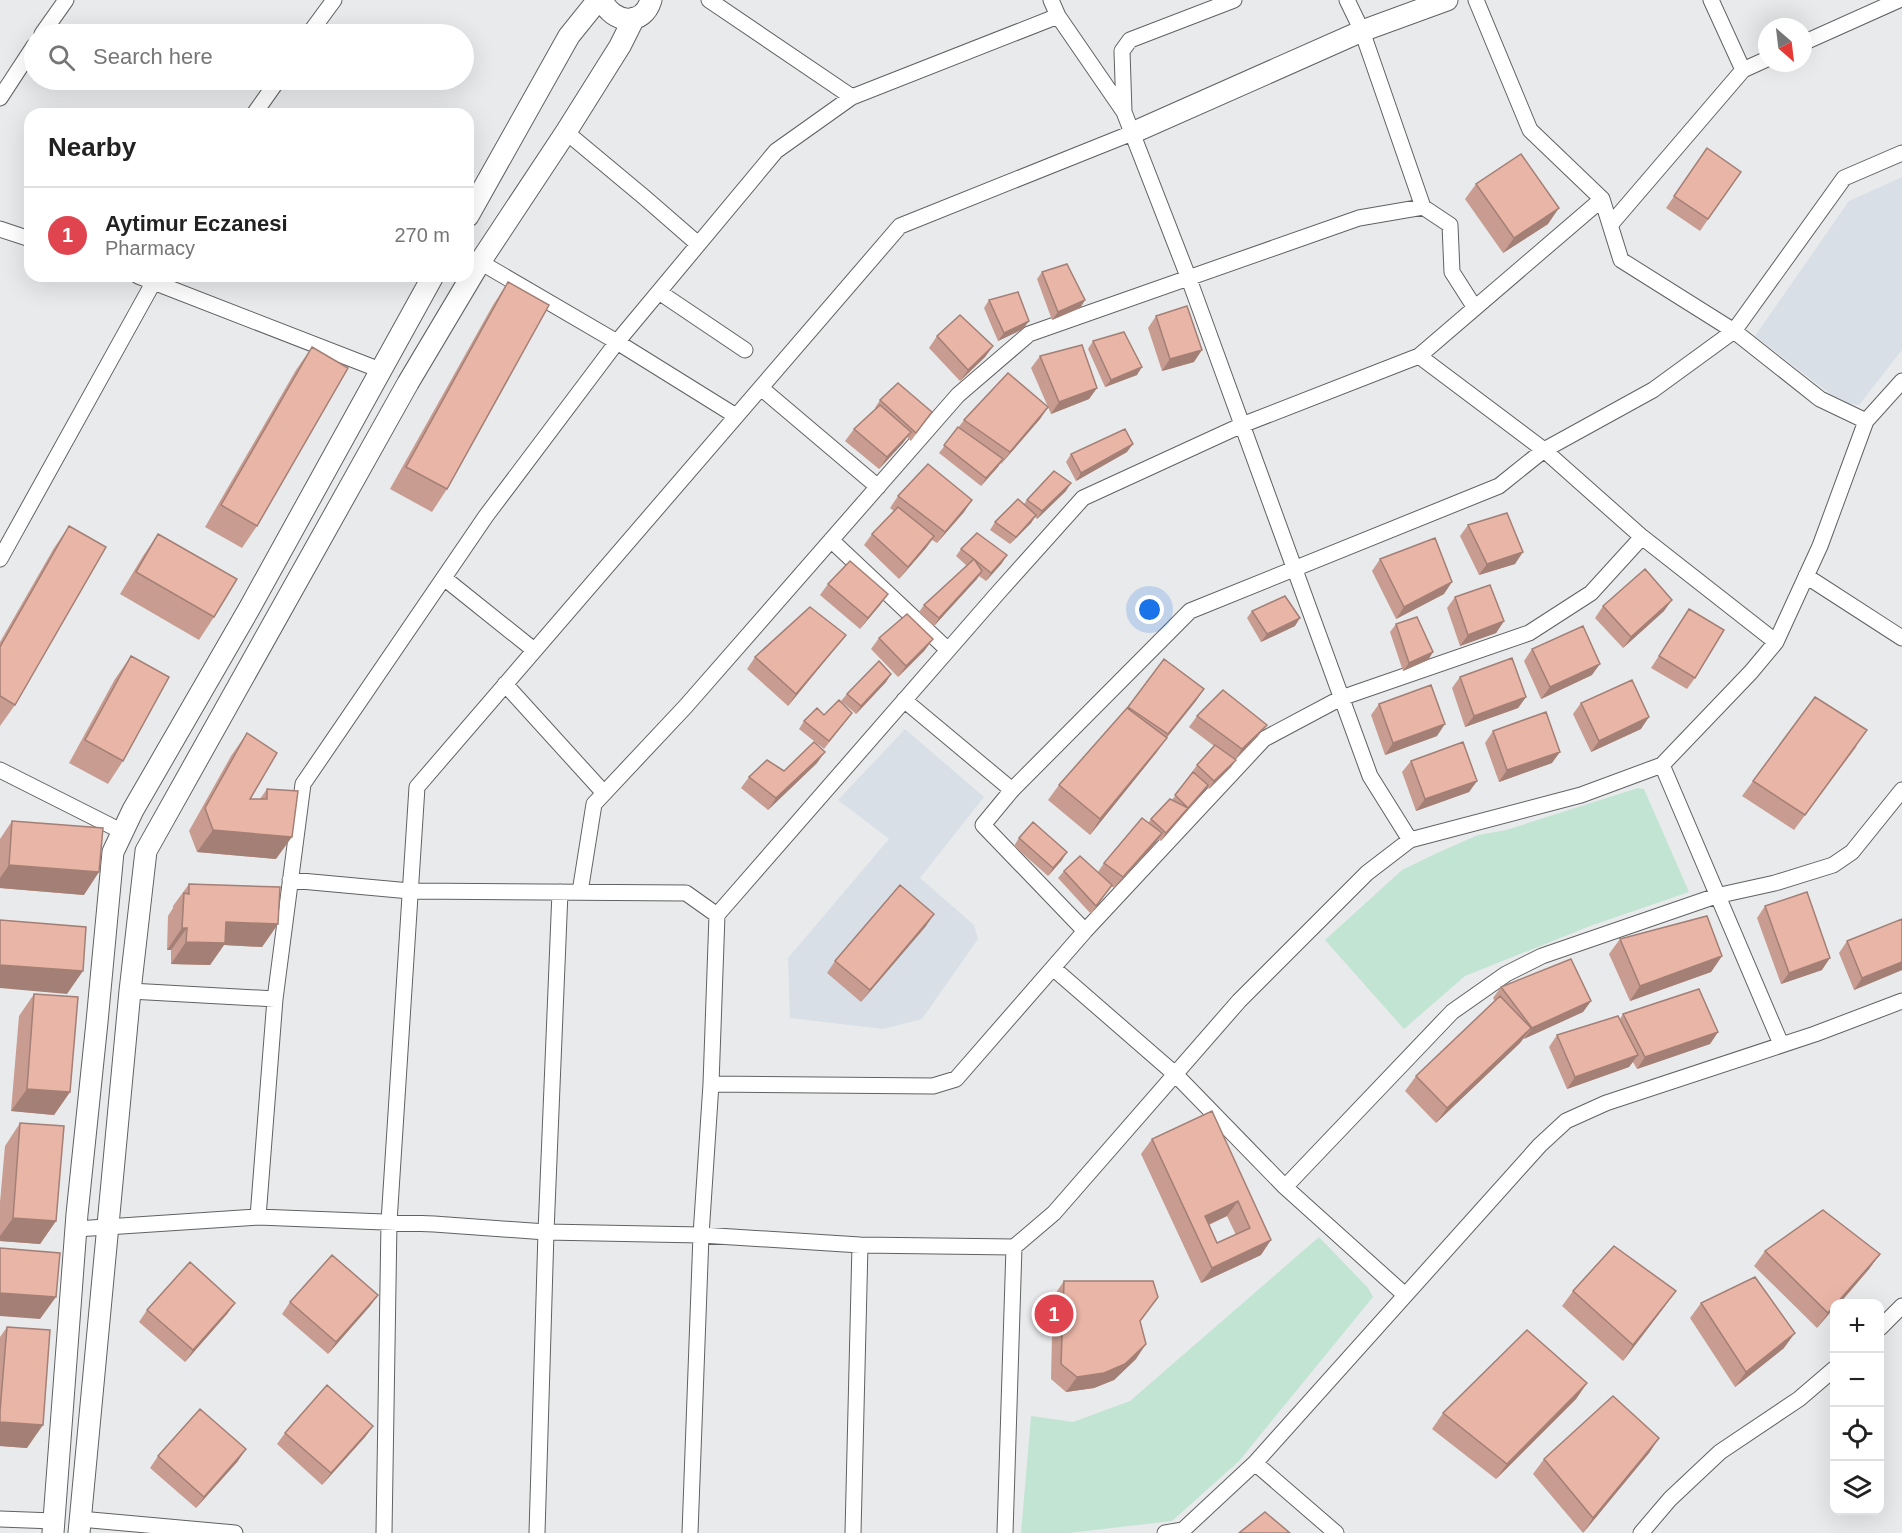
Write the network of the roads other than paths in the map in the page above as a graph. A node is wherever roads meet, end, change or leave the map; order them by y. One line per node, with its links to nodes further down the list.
1 (66, 0): 14 (street)
2 (600, 0): 12 (main road); 30 (main road)
3 (709, 0): 22 (street)
4 (1051, 0): 13 (street)
5 (1234, 0): 25 (street)
6 (1347, 0): 16 (street)
7 (1447, 0): 16 (main road)
8 (1476, 0): 29 (street)
9 (1711, 0): 20 (street)
10 (1899, 0): 17 (street)
11 (331, 1): 15 (street)
12 (651, 6): 26 (main road)
13 (1058, 16): 22 (street); 25 (street)
14 (49, 24)
15 (316, 24)
16 (1362, 32): 27 (main road); 31 (street)
17 (1812, 39)
18 (24, 61): 23 (street)
19 (1758, 63): 20 (street)
20 (1743, 70): 32 (street)
21 (271, 90): 24 (street)
22 (852, 97): 35 (street)
23 (0, 98)
24 (258, 108)
25 (1124, 112): 27 (street)
26 (566, 132): 35 (street); 36 (main road)
27 (1132, 133): 38 (street); 51 (street)
28 (1902, 153): 45 (street)
29 (1602, 199): 32 (street); 44 (street)
30 (474, 205)
31 (1423, 207): 38 (street); 44 (street)
32 (1611, 225): 45 (street)
33 (0, 229): 34 (street)
34 (24, 237)
35 (698, 244): 43 (street)
36 (480, 262): 37 (main road); 46 (street)
37 (474, 272)
38 (1189, 279): 54 (street); 56 (street)
39 (153, 282): 59 (street)
40 (162, 282): 49 (street)
41 (430, 282): 49 (main road)
42 (468, 282): 85 (main road)
43 (659, 292): 46 (street); 47 (street)
44 (1475, 308): 48 (street)
45 (1734, 331): 53 (street); 55 (street)
46 (617, 342): 52 (street); 62 (street)
47 (745, 350)
48 (1419, 356): 54 (street); 55 (street)
49 (380, 370): 75 (main road)
50 (1902, 381): 53 (street)
51 (761, 388): 52 (street); 56 (street)
52 (736, 416): 65 (street)
53 (1866, 421): 61 (street)
54 (1242, 425): 60 (street); 66 (street)
55 (1544, 450): 57 (street); 60 (street)
56 (878, 487): 58 (street)
57 (1642, 537): 64 (street); 68 (street)
58 (831, 540): 66 (street); 74 (street)
59 (0, 559)
60 (1294, 568): 68 (street); 72 (street)
61 (1806, 576): 63 (street); 64 (street)
62 (444, 578): 65 (street); 77 (street)
63 (1902, 638)
64 (1776, 642): 70 (street)
65 (534, 650): 67 (street)
66 (948, 650): 69 (street)
67 (505, 684): 74 (street); 78 (street)
68 (1341, 698): 76 (street); 83 (street)
69 (904, 700): 72 (street); 82 (street)
70 (1662, 765): 76 (street); 81 (street)
71 (0, 770): 75 (street)
72 (1011, 790): 83 (street)
73 (1902, 790): 81 (street)
74 (604, 793): 80 (street)
75 (123, 832): 95 (main road)
76 (1410, 840): 89 (street)
77 (290, 880): 78 (street); 86 (street)
78 (410, 891): 79 (street); 93 (street)
79 (560, 892): 80 (street); 96 (street)
80 (580, 892): 82 (street)
81 (1716, 896): 88 (street); 91 (street)
82 (717, 915): 90 (street)
83 (1085, 931): 84 (street)
84 (1053, 968): 89 (street); 90 (street)
85 (130, 991): 86 (street); 94 (main road)
86 (274, 999): 92 (street)
87 (1902, 1001): 88 (street)
88 (1781, 1044): 100 (street)
89 (1175, 1074): 91 (street); 99 (street)
90 (711, 1084): 97 (street)
91 (1285, 1187): 100 (street)
92 (258, 1217): 93 (street); 94 (street)
93 (389, 1222): 96 (street); 109 (street)
94 (108, 1229): 95 (street); 106 (main road)
95 (76, 1230): 107 (main road)
96 (546, 1232): 97 (street); 110 (street)
97 (701, 1235): 98 (street); 111 (street)
98 (861, 1245): 99 (street); 112 (street)
99 (1014, 1247): 113 (street)
100 (1405, 1295): 104 (street)
101 (1902, 1306): 102 (street)
102 (1884, 1324)
103 (1830, 1372): 116 (street)
104 (1255, 1463): 114 (street); 115 (street)
105 (0, 1519): 107 (street)
106 (79, 1526): 108 (street)
107 (54, 1527)
108 (235, 1533)
109 (384, 1533)
110 (537, 1533)
111 (690, 1533)
112 (853, 1533)
113 (1005, 1533)
114 (1165, 1533)
115 (1336, 1533)
116 (1641, 1533)

